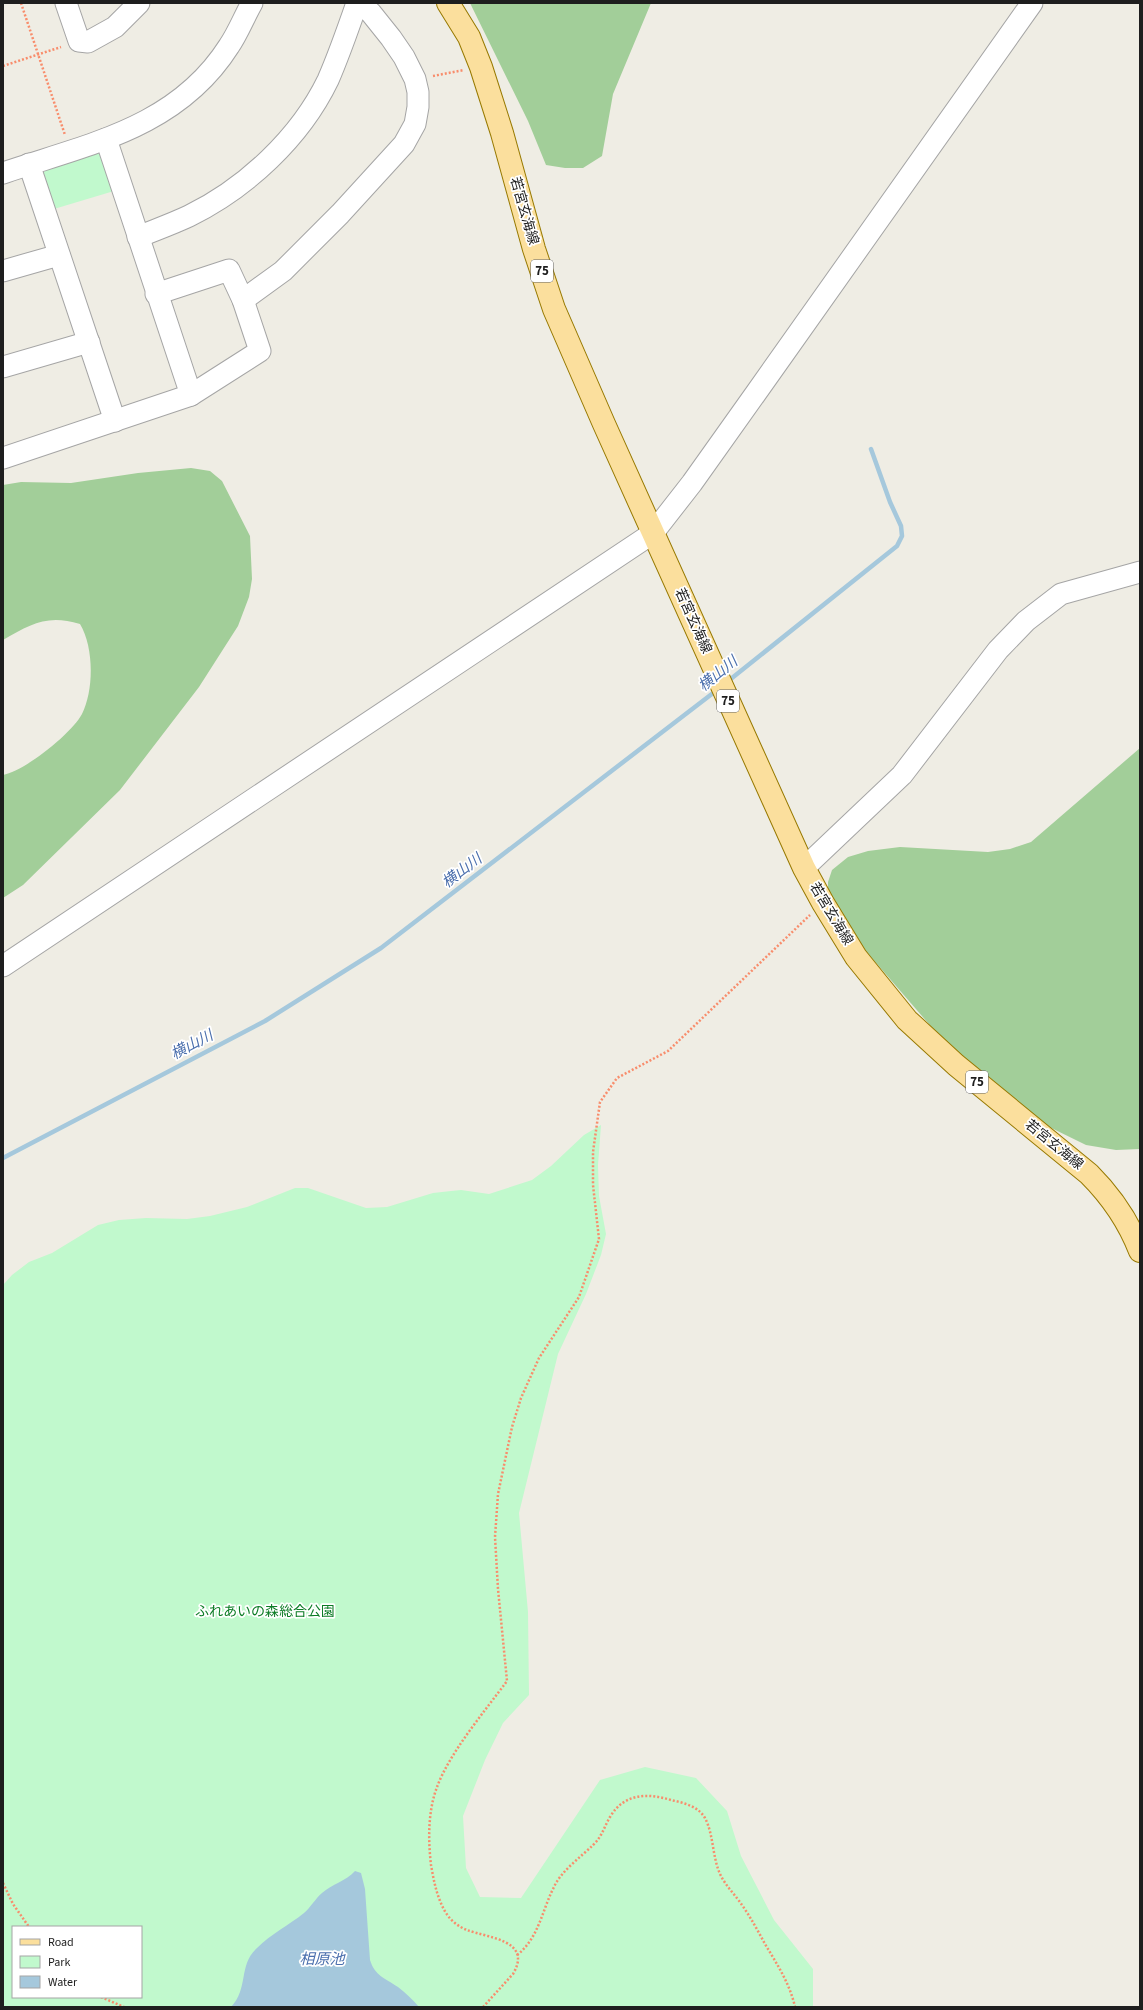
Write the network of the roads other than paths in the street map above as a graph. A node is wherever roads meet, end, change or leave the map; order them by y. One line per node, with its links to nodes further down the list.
1 (66, 3): 2 (street)
2 (139, 3)
3 (252, 3): 7 (street)
4 (359, 3): 10 (street); 14 (street)
5 (448, 3): 20 (main road, 若宮玄海線 / 75)
6 (1032, 3): 20 (street)
7 (106, 139): 8 (street); 10 (street)
8 (29, 164): 9 (street); 11 (street)
9 (3, 173)
10 (138, 237): 13 (street)
11 (59, 255): 12 (street); 15 (street)
12 (3, 271)
13 (156, 294): 14 (street); 17 (street)
14 (243, 300): 17 (street)
15 (89, 342): 16 (street); 18 (street)
16 (3, 367)
17 (191, 395): 18 (street)
18 (115, 421): 19 (street)
19 (3, 458)
20 (653, 533): 22 (main road, 若宮玄海線 / 75); 23 (street)
21 (1140, 572): 22 (street)
22 (804, 868): 24 (main road, 若宮玄海線 / 75)
23 (3, 966)
24 (1140, 1251)

